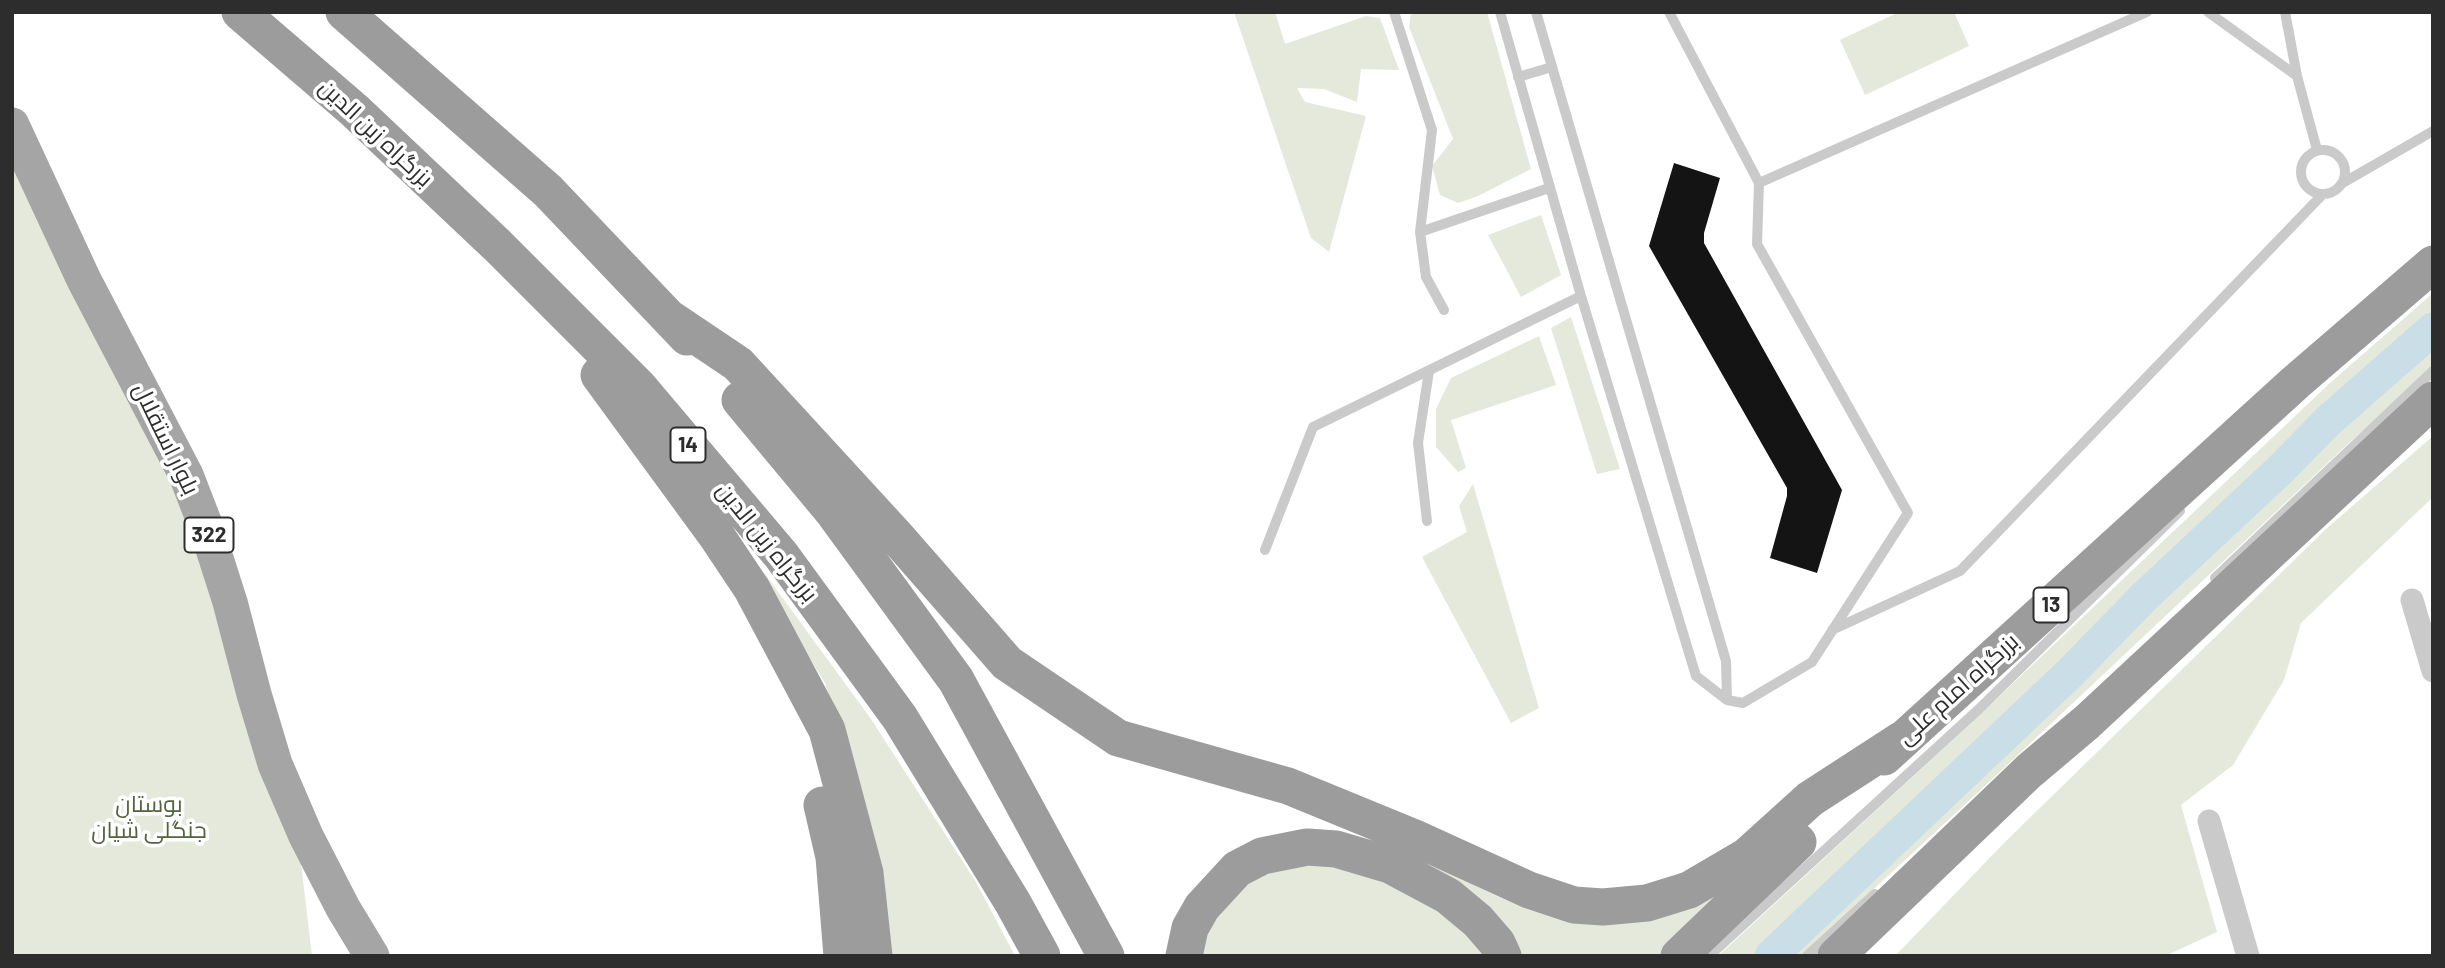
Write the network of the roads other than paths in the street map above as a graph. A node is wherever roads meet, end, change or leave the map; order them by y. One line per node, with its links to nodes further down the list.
1 (240, 12): 23 (highway, بزرگراه زین الدین / 14)
2 (344, 12): 26 (highway)
3 (1394, 12): 21 (lane)
4 (1500, 12): 12 (lane)
5 (1536, 12): 10 (lane)
6 (1669, 12): 17 (lane)
7 (2147, 12): 17 (lane)
8 (2208, 12): 11 (lane)
9 (2285, 12): 11 (lane)
10 (1552, 67): 12 (lane); 38 (lane)
11 (2297, 76): 15 (lane)
12 (1518, 77): 19 (lane)
13 (12, 125): 44 (main road, بلوار استقلال / 322)
14 (2433, 131): 18 (lane)
15 (2317, 150): 18 (lane); 20 (lane)
16 (12, 180): 43 (main road, بلوار استقلال / 322)
17 (1759, 183): 35 (lane)
18 (2341, 184): 20 (lane)
19 (1549, 188): 21 (lane); 24 (lane)
20 (2323, 194): 35 (lane)
21 (1420, 232): 25 (lane)
22 (2433, 264): 39 (highway, بزرگراه امام علی / 13)
23 (520, 270): 36 (highway); 47 (highway, بزرگراه زین الدین / 14)
24 (1581, 296): 27 (lane); 38 (lane)
25 (1444, 310)
26 (671, 319): 39 (highway); 48 (highway)
27 (1429, 371): 31 (lane); 32 (lane)
28 (2433, 371): 33 (lane)
29 (2433, 400): 40 (highway)
30 (2188, 504): 52 (lane)
31 (1427, 522)
32 (1265, 550)
33 (2204, 589)
34 (2412, 600): 37 (street)
35 (1832, 630): 38 (lane)
36 (789, 657): 45 (highway); 46 (highway)
37 (2433, 671)
38 (1727, 700)
39 (1901, 740): 51 (highway, بزرگراه امام علی / 13)
40 (2029, 771): 54 (highway); 55 (highway)
41 (2209, 821): 56 (street)
42 (1880, 889): 53 (lane)
43 (351, 956)
44 (372, 956)
45 (842, 956)
46 (874, 956)
47 (1042, 956)
48 (1106, 956)
49 (1184, 956): 50 (highway)
50 (1503, 956)
51 (1679, 956)
52 (1709, 956)
53 (1807, 956)
54 (1836, 956)
55 (1869, 956)
56 (2248, 956)

